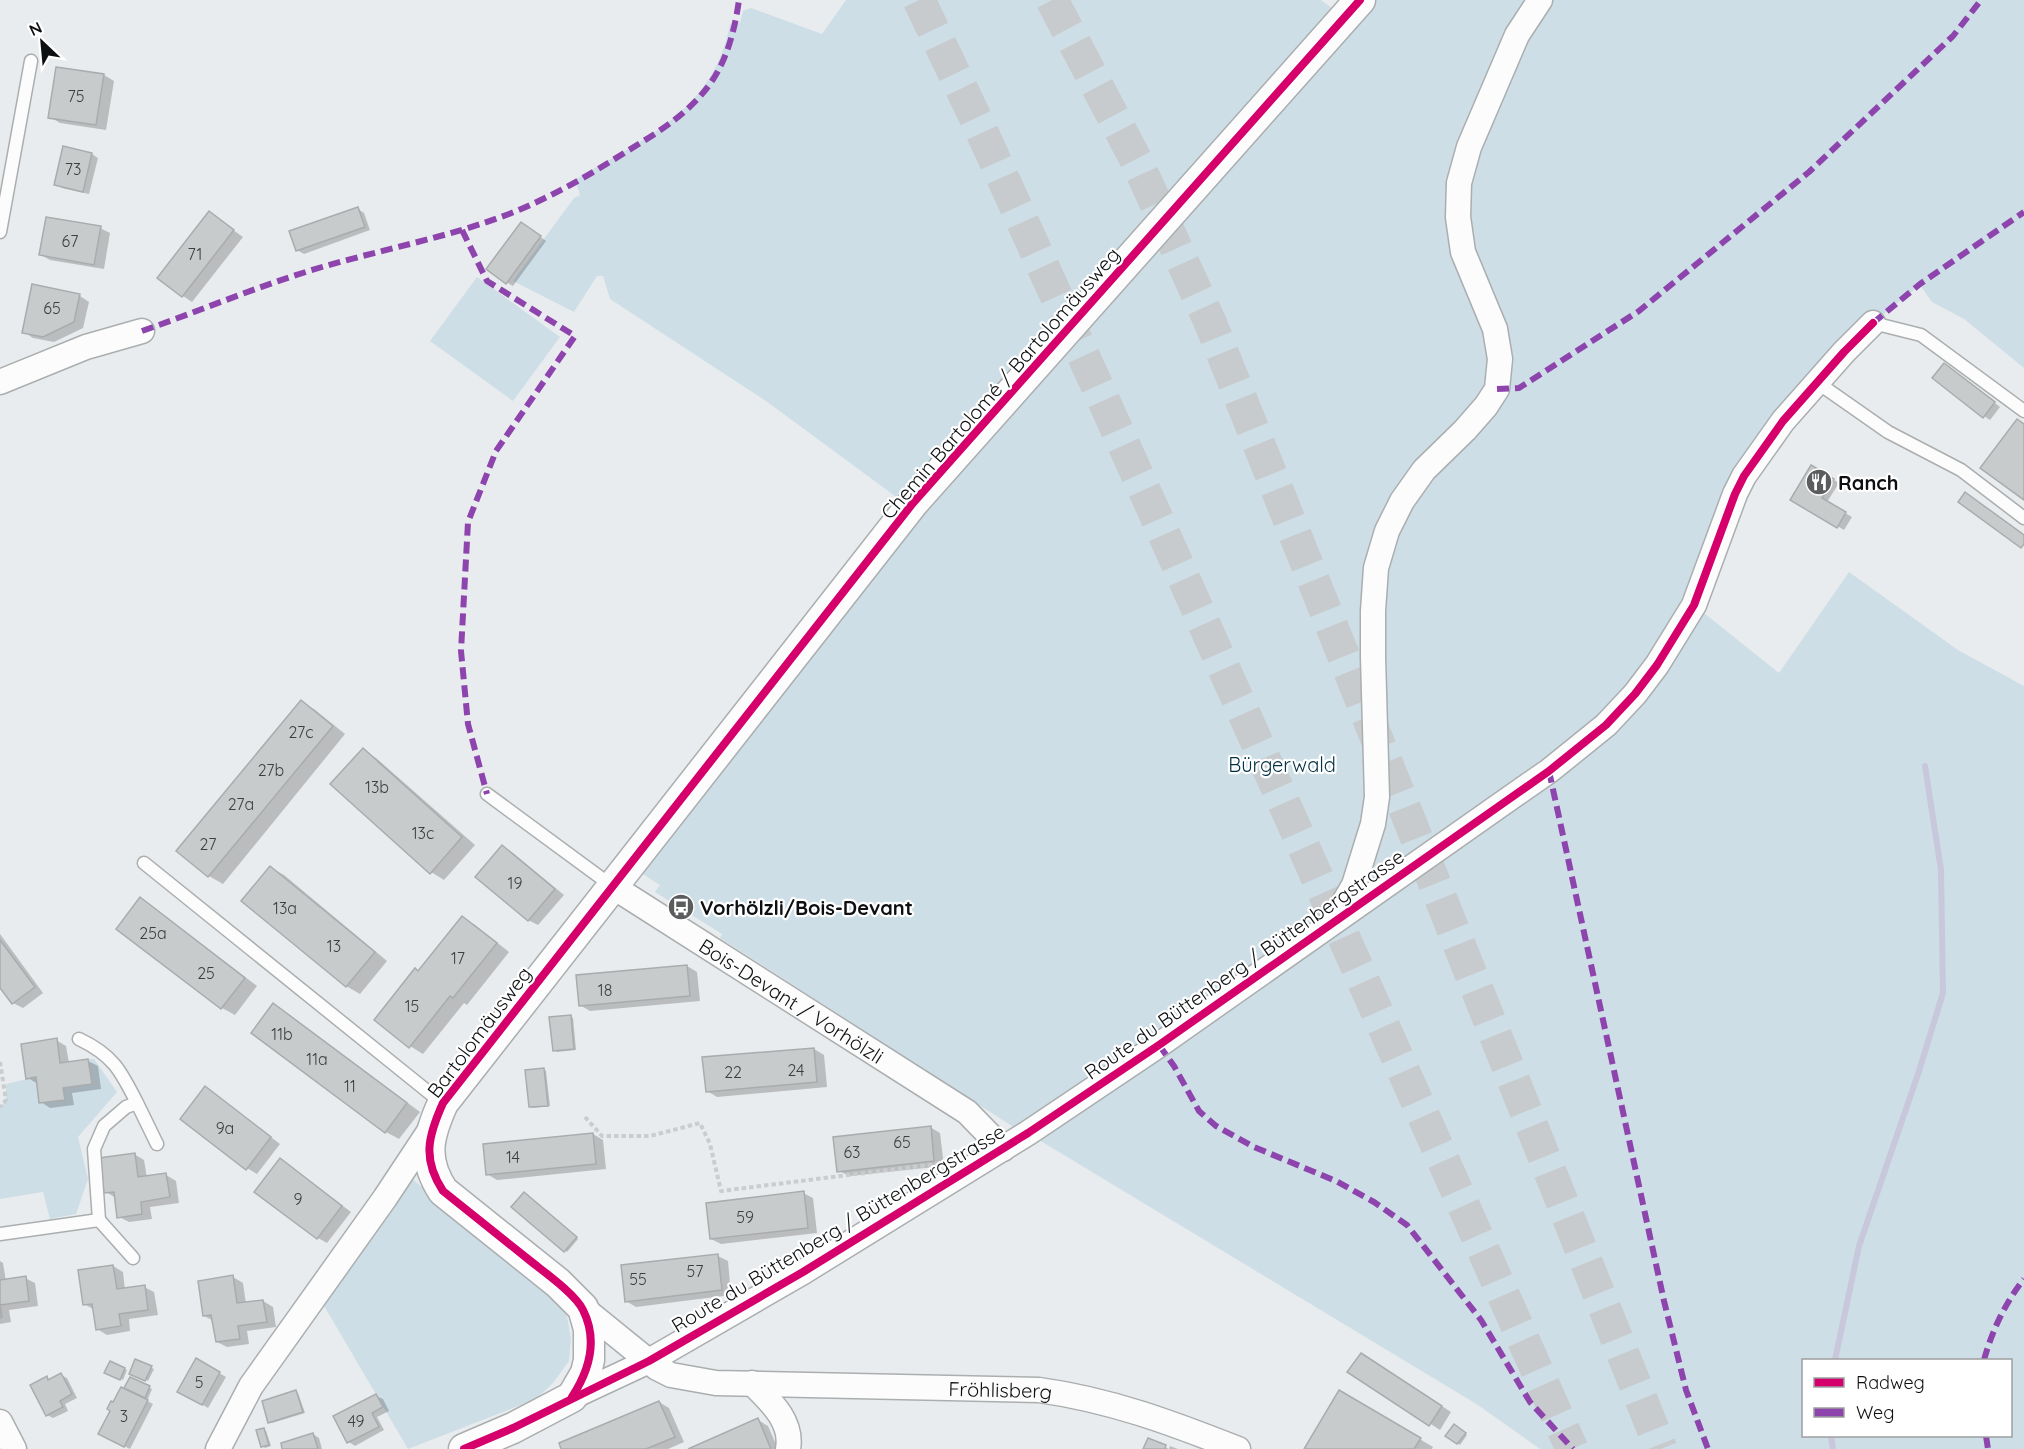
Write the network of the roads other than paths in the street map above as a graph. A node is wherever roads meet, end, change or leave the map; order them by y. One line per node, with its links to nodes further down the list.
1 (1360, 0): 13 (street, Chemin Bartolomé / Bartolomäusweg)
2 (1540, 0): 14 (street)
3 (31, 61): 4 (lane)
4 (0, 232)
5 (1873, 323): 8 (street, Route du Büttenberg / Büttenbergstrasse); 9 (lane)
6 (142, 331): 7 (street)
7 (0, 382)
8 (1818, 383): 10 (lane); 14 (street, Route du Büttenberg / Büttenbergstrasse)
9 (2024, 411)
10 (2024, 518)
11 (487, 794): 13 (lane, Bois-Devant / Vorhölzli)
12 (144, 863): 17 (lane, Bartolomäusweg)
13 (612, 886): 17 (street, Bartolomäusweg); 19 (street, Bois-Devant / Vorhölzli)
14 (1331, 924): 19 (street, Route du Büttenberg / Büttenbergstrasse)
15 (79, 1040): 16 (lane)
16 (137, 1103): 18 (lane); 20 (lane)
17 (438, 1114): 23 (street, Bartolomäusweg); 29 (street)
18 (157, 1144)
19 (1003, 1149): 24 (street, Route du Büttenberg / Büttenbergstrasse)
20 (99, 1220): 21 (lane); 22 (lane)
21 (0, 1234)
22 (133, 1258)
23 (583, 1308): 24 (street, Bartolomäusweg); 26 (street)
24 (649, 1361): 25 (street, Fröhlisberg); 26 (street, Route du Büttenberg / Büttenbergstrasse)
25 (752, 1383): 31 (street); 32 (street, Fröhlisberg)
26 (572, 1397): 30 (street, Route du Büttenberg / Büttenbergstrasse)
27 (0, 1422): 28 (street)
28 (14, 1449)
29 (218, 1449)
30 (464, 1449)
31 (788, 1449)
32 (1238, 1449)

